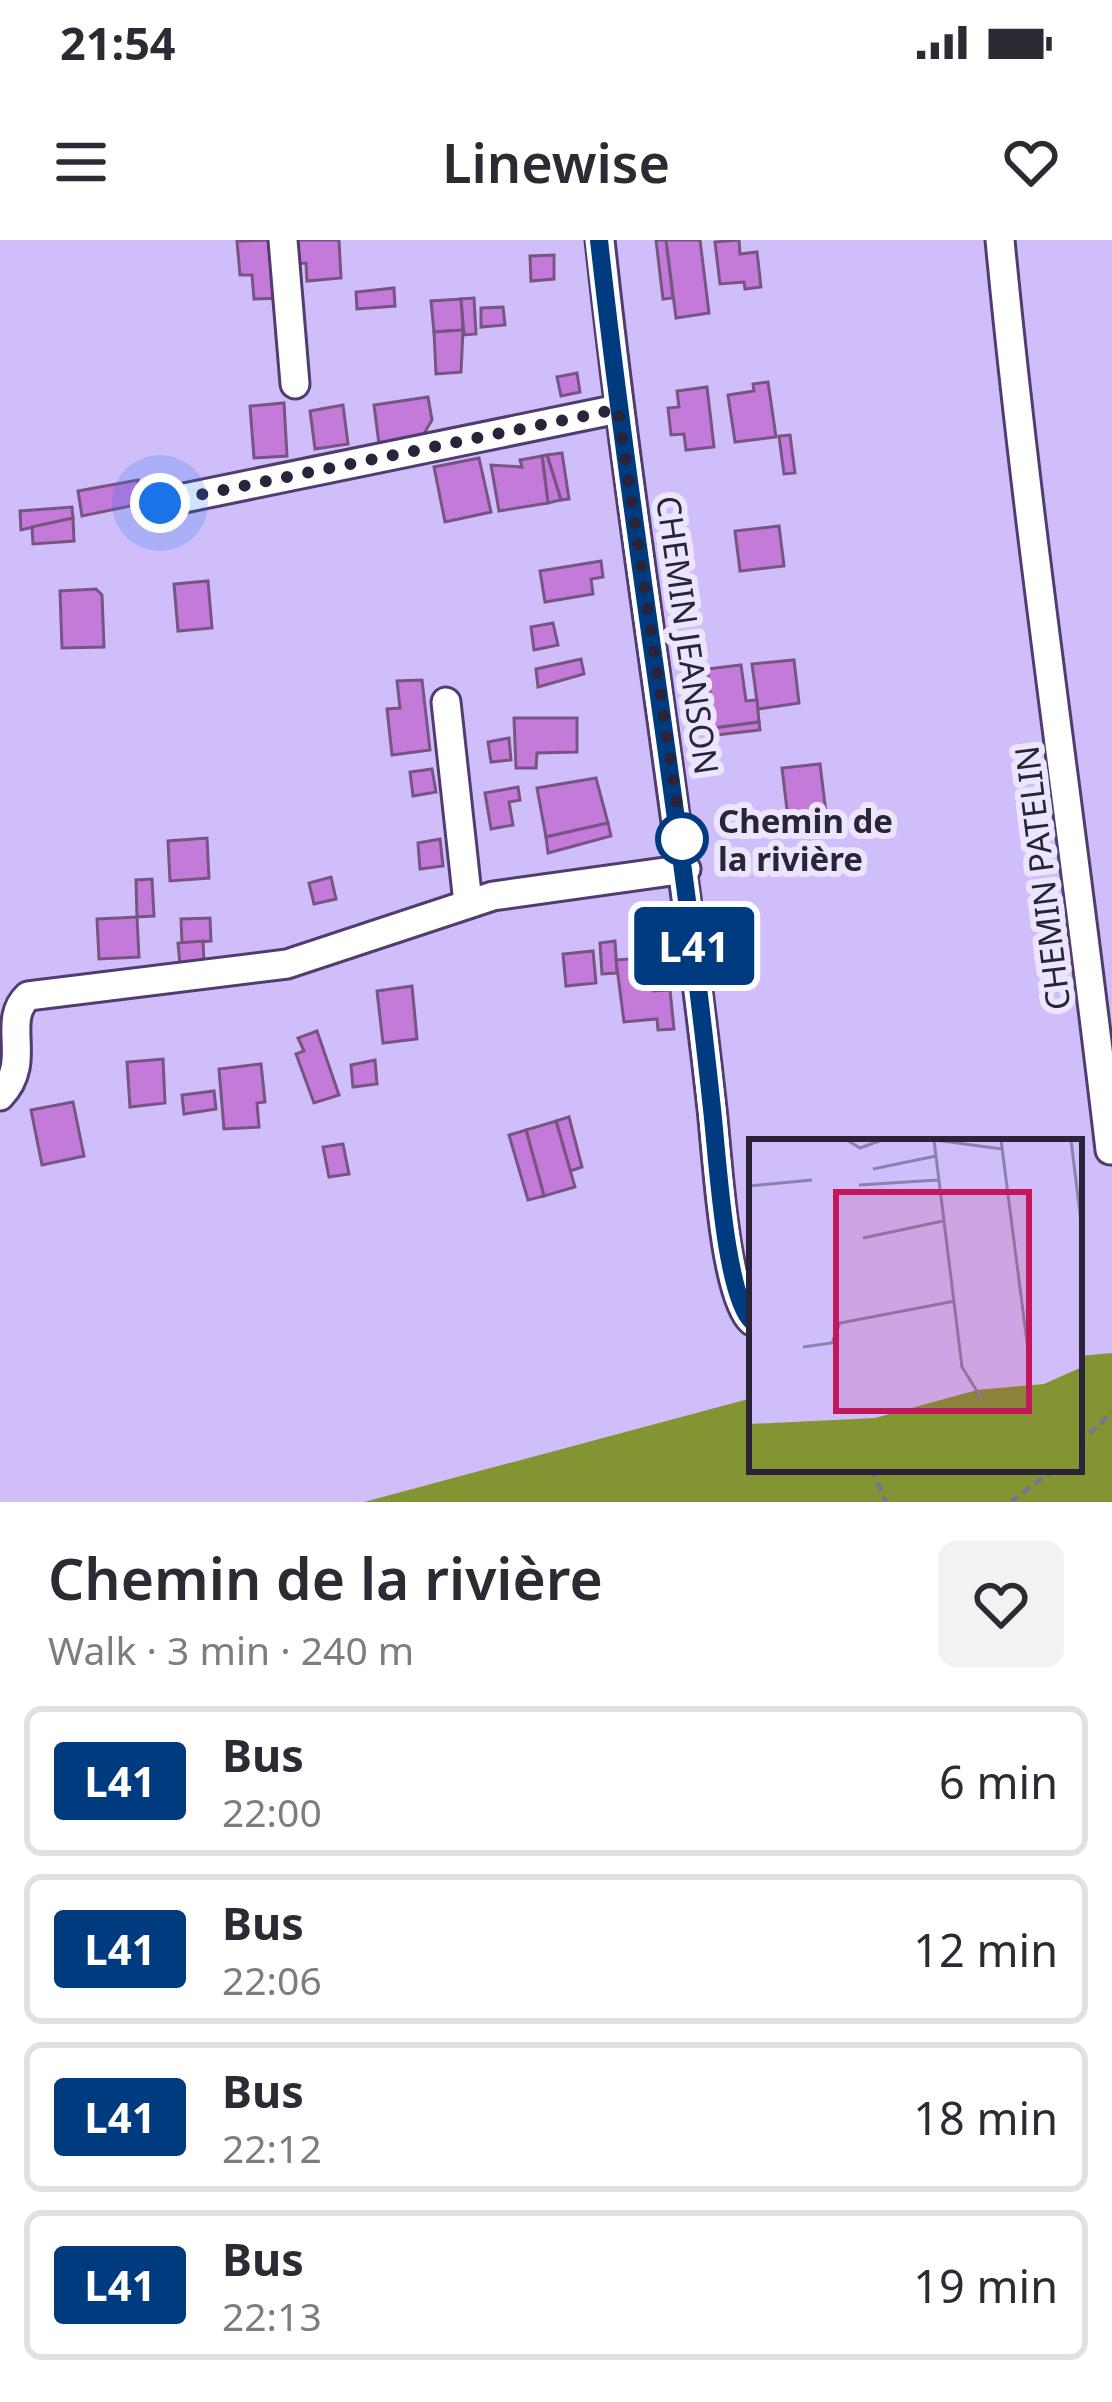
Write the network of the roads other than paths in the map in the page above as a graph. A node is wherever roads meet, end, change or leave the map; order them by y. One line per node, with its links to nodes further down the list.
1 (283, 240): 4 (street)
2 (599, 240): 5 (street, CHEMIN JEANSON)
3 (1000, 240): 11 (street, CHEMIN PATELIN)
4 (295, 384)
5 (618, 409): 6 (street); 8 (street, CHEMIN JEANSON)
6 (160, 503)
7 (446, 702): 9 (street)
8 (686, 869): 9 (street); 12 (street, CHEMIN JEANSON)
9 (468, 903): 10 (street)
10 (0, 1096)
11 (1110, 1150)
12 (749, 1319)

